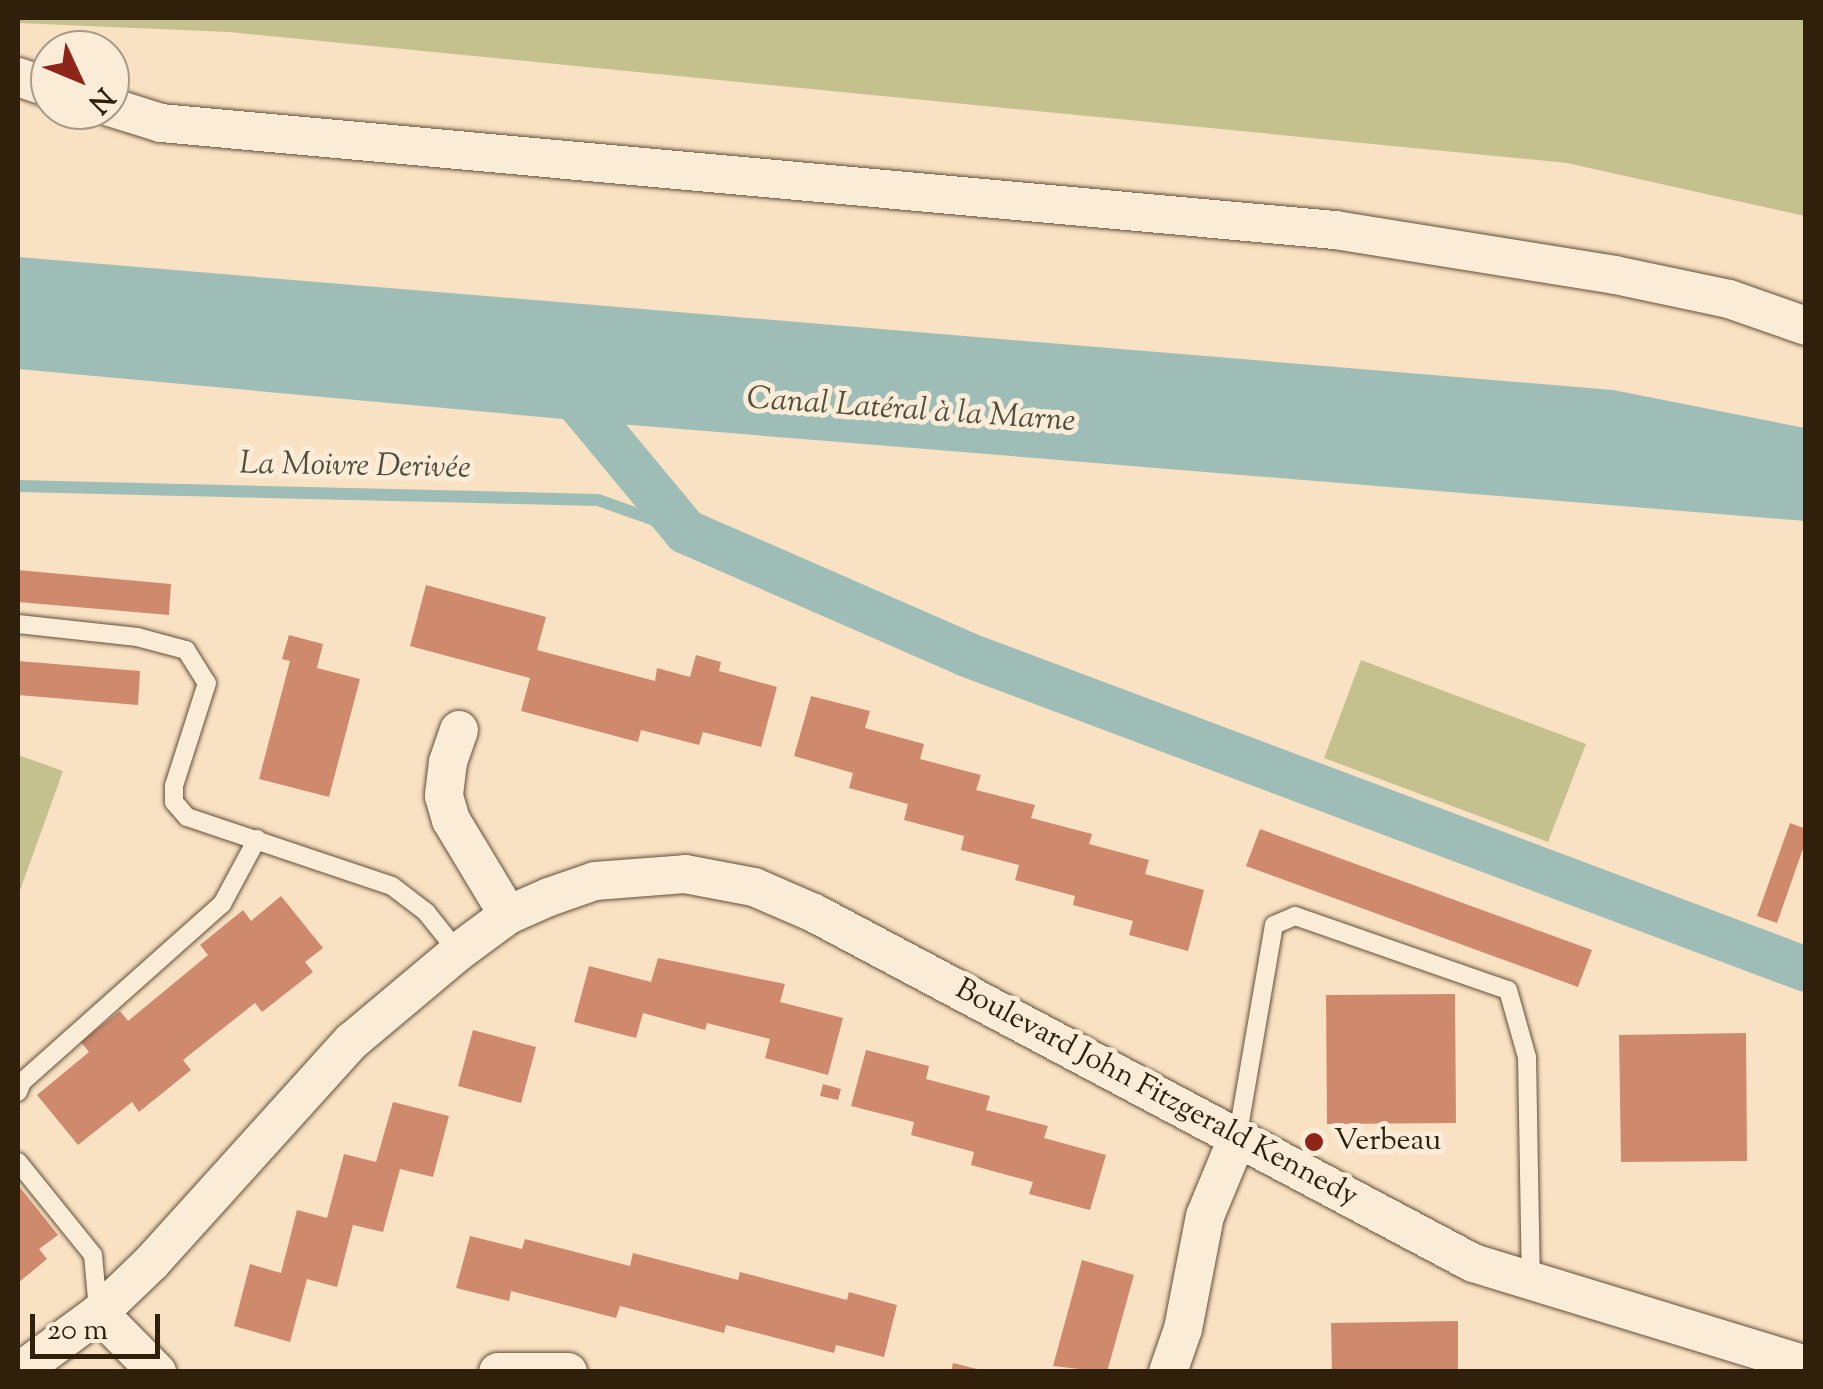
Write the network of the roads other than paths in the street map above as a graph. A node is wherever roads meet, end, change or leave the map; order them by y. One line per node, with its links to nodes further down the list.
1 (130, 112): 2 (street)
2 (1806, 326)
3 (18, 624): 5 (lane)
4 (459, 730): 6 (street)
5 (258, 840): 7 (lane); 8 (lane)
6 (508, 915): 7 (street, Boulevard John Fitzgerald Kennedy); 9 (street, Boulevard John Fitzgerald Kennedy)
7 (458, 952): 12 (street, Boulevard John Fitzgerald Kennedy)
8 (18, 1092)
9 (1236, 1140): 11 (street, Boulevard John Fitzgerald Kennedy); 11 (lane); 18 (street)
10 (18, 1162): 12 (lane)
11 (1531, 1282): 13 (street, Boulevard John Fitzgerald Kennedy)
12 (99, 1313): 14 (street, Boulevard John Fitzgerald Kennedy); 15 (street)
13 (1806, 1364)
14 (19, 1372)
15 (156, 1372)
16 (498, 1372): 17 (street)
17 (568, 1372)
18 (1168, 1372)

